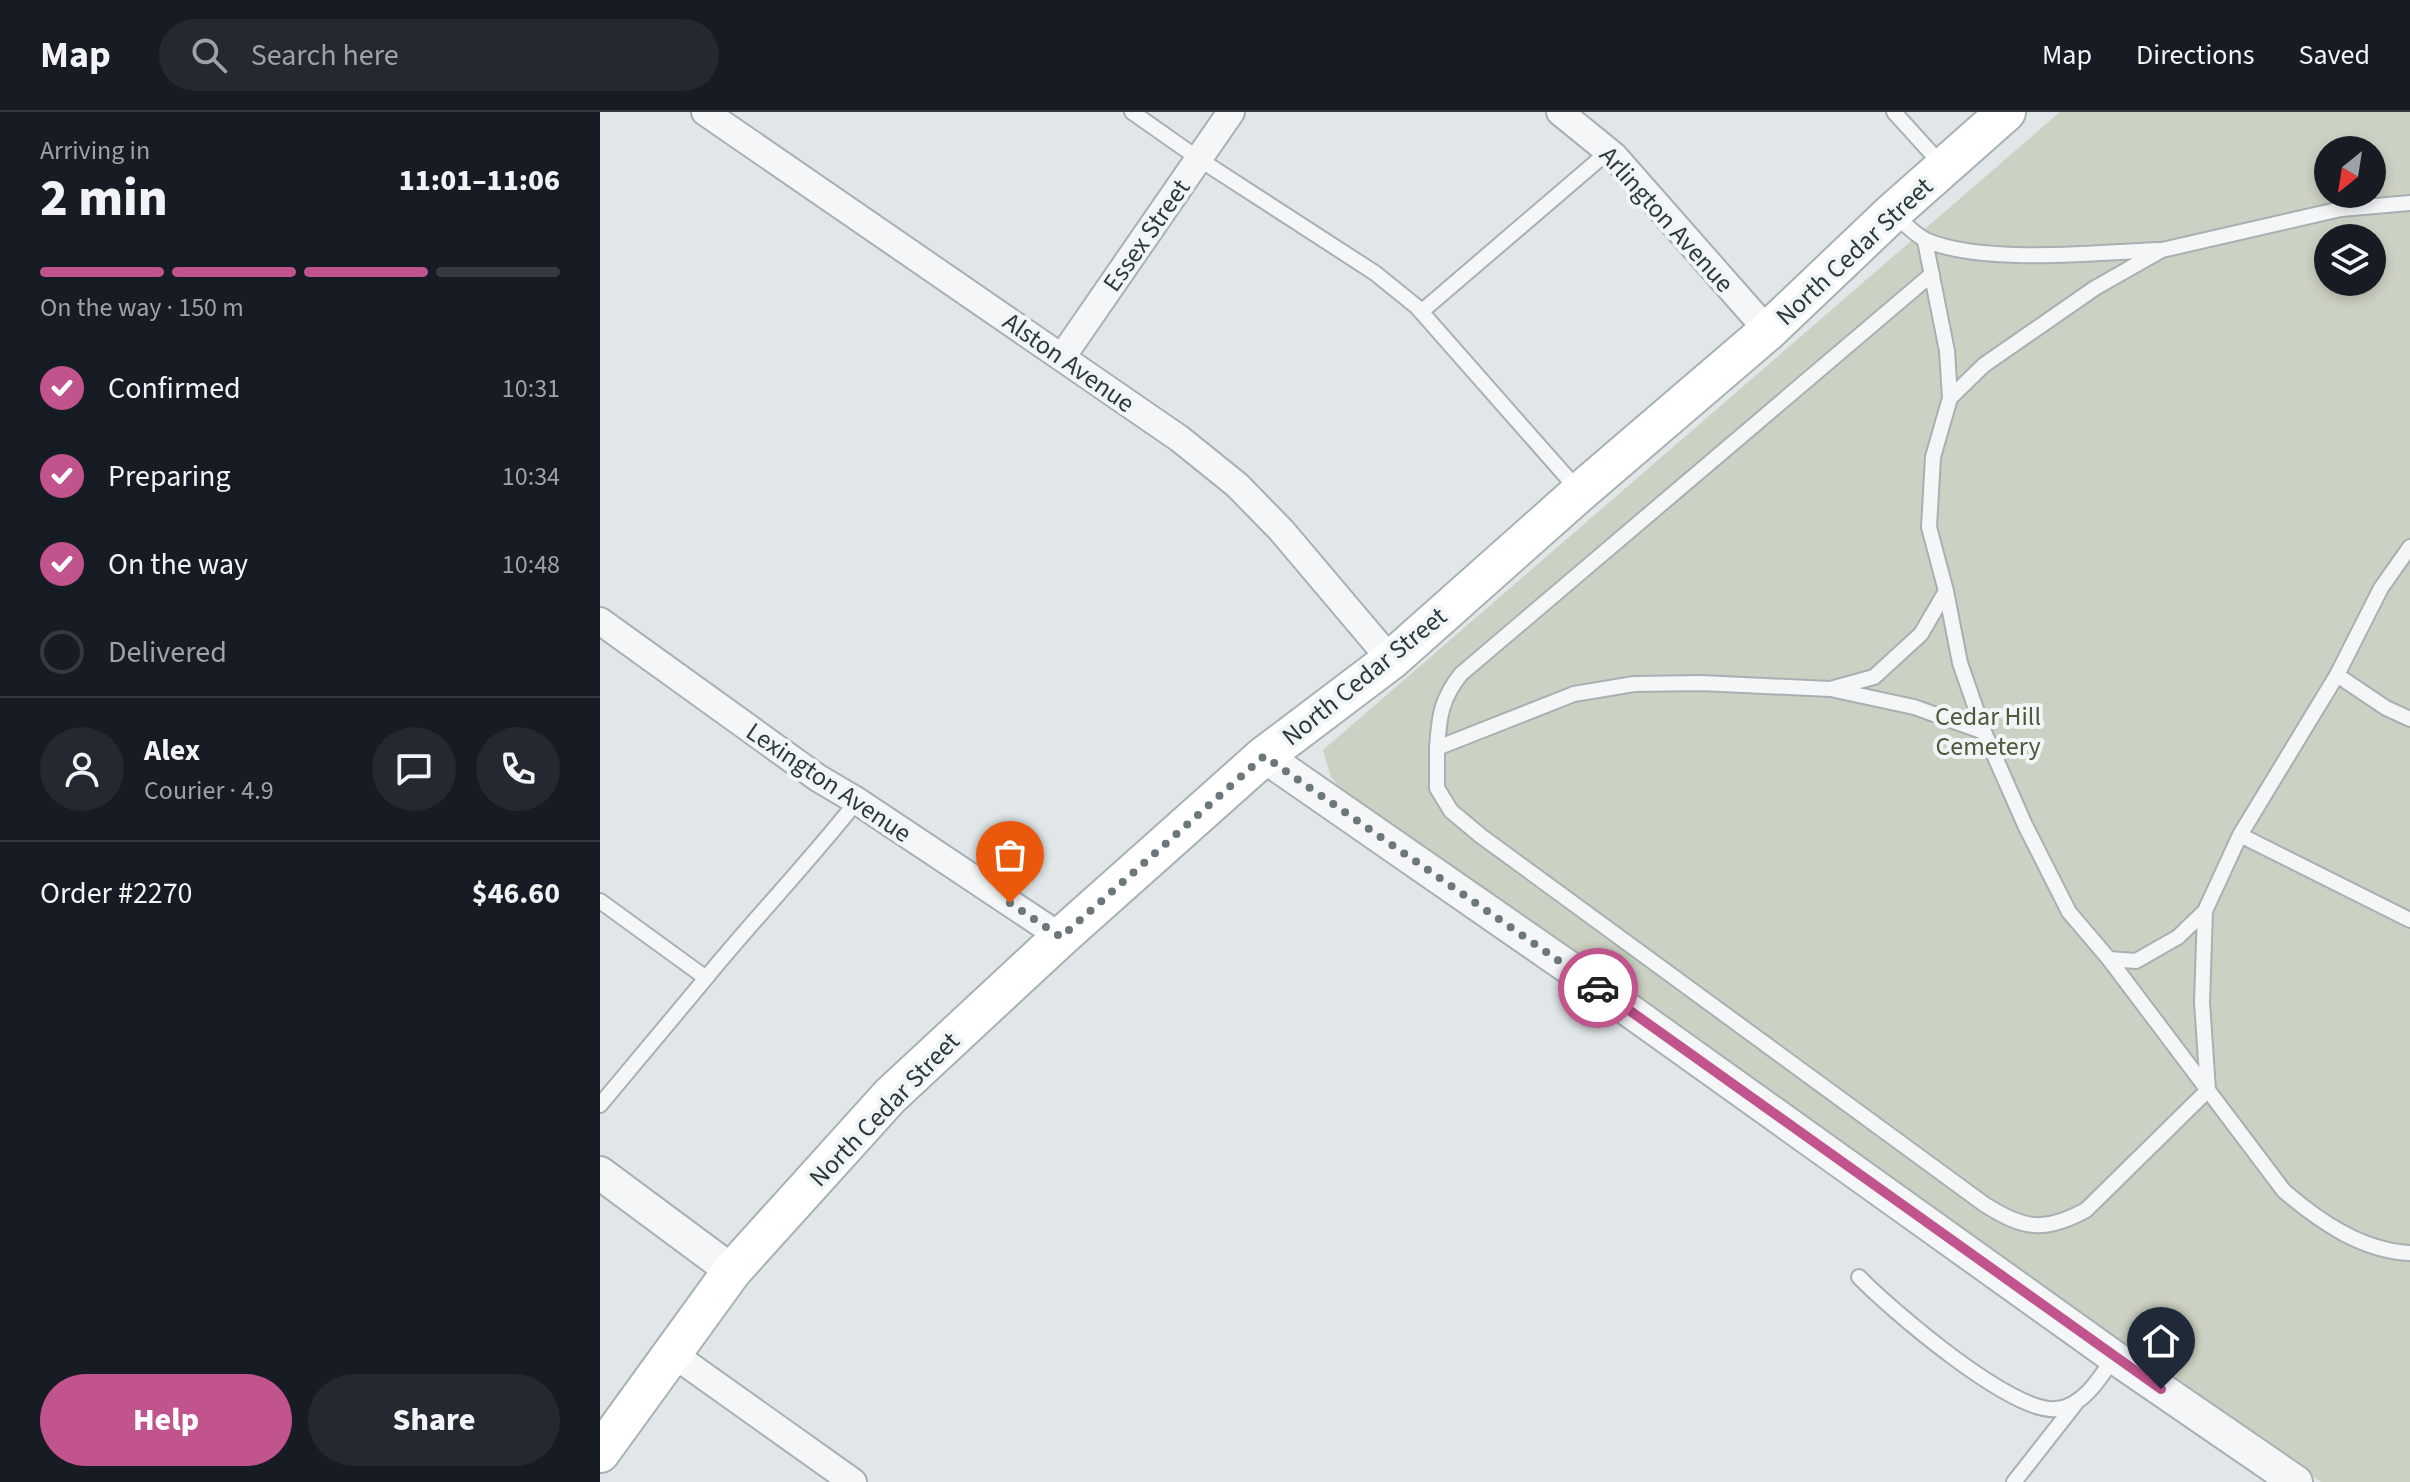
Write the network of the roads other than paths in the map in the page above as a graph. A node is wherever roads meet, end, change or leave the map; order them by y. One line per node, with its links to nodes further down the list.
1 (705, 112): 17 (street, Alston Avenue)
2 (1132, 112): 8 (lane)
3 (1231, 112): 8 (street, Essex Street)
4 (1560, 112): 7 (street, Arlington Avenue)
5 (1894, 112): 9 (lane)
6 (2006, 112): 9 (main road, North Cedar Street)
7 (1609, 151): 15 (lane); 16 (street, Arlington Avenue)
8 (1199, 159): 15 (lane); 17 (street, Essex Street)
9 (1944, 167): 11 (main road, North Cedar Street)
10 (2410, 203): 13 (lane)
11 (1892, 213): 12 (lane); 16 (main road, North Cedar Street)
12 (1925, 241): 13 (lane); 14 (lane)
13 (2162, 250): 18 (lane)
14 (1932, 274): 18 (lane); 28 (lane)
15 (1421, 312): 19 (lane)
16 (1768, 331): 19 (main road, North Cedar Street)
17 (1062, 357): 23 (street, Alston Avenue)
18 (1950, 398): 21 (lane)
19 (1580, 492): 23 (main road, North Cedar Street)
20 (2410, 547): 24 (lane)
21 (1946, 591): 25 (lane); 27 (lane)
22 (600, 621): 30 (street, Lexington Avenue)
23 (1391, 660): 29 (main road, North Cedar Street)
24 (2337, 675): 26 (lane); 31 (lane)
25 (1830, 689): 27 (lane); 28 (lane)
26 (2410, 719)
27 (1984, 732): 36 (lane)
28 (1437, 748): 38 (lane)
29 (1264, 756): 35 (main road, North Cedar Street); 45 (street)
30 (857, 801): 35 (street, Lexington Avenue); 37 (lane)
31 (2240, 835): 33 (lane); 34 (lane)
32 (600, 901): 37 (lane)
33 (2205, 911): 36 (lane); 38 (lane)
34 (2410, 920)
35 (1061, 937): 42 (main road, North Cedar Street)
36 (2109, 959): 38 (lane)
37 (706, 978): 39 (lane)
38 (2208, 1090): 41 (lane)
39 (600, 1105)
40 (600, 1173): 42 (street)
41 (2410, 1253)
42 (732, 1271): 44 (main road, North Cedar Street)
43 (1859, 1277): 46 (lane)
44 (673, 1354): 47 (main road, North Cedar Street); 49 (street)
45 (2114, 1357): 46 (lane); 48 (street)
46 (2079, 1400): 50 (lane)
47 (600, 1453)
48 (2284, 1478)
49 (853, 1482)
50 (2014, 1482)

